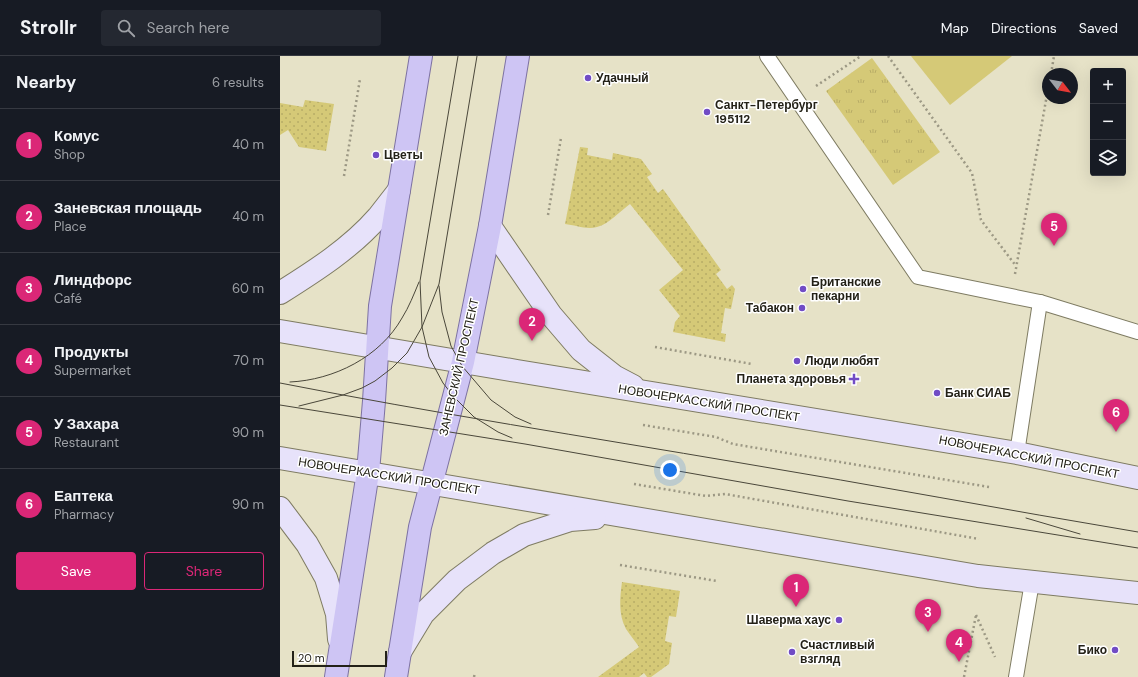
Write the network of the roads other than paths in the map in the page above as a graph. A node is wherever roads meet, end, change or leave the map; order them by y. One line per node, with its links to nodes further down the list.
1 (421, 56): 4 (main road)
2 (518, 56): 5 (main road, ЗАНЕВСКИЙ ПРОСПЕКТ)
3 (768, 56): 7 (lane)
4 (399, 190): 6 (main road); 10 (main road)
5 (490, 226): 11 (main road, ЗАНЕВСКИЙ ПРОСПЕКТ); 12 (main road)
6 (280, 293)
7 (1040, 302): 9 (lane); 13 (lane)
8 (280, 331): 10 (main road, НОВОЧЕРКАССКИЙ ПРОСПЕКТ)
9 (1138, 332)
10 (378, 347): 11 (main road, НОВОЧЕРКАССКИЙ ПРОСПЕКТ); 15 (main road)
11 (463, 362): 12 (main road, НОВОЧЕРКАССКИЙ ПРОСПЕКТ); 17 (main road, ЗАНЕВСКИЙ ПРОСПЕКТ)
12 (645, 393): 13 (main road, НОВОЧЕРКАССКИЙ ПРОСПЕКТ)
13 (1017, 453): 16 (main road, НОВОЧЕРКАССКИЙ ПРОСПЕКТ)
14 (280, 458): 15 (main road, НОВОЧЕРКАССКИЙ ПРОСПЕКТ)
15 (368, 472): 17 (main road, НОВОЧЕРКАССКИЙ ПРОСПЕКТ); 22 (main road)
16 (1138, 478)
17 (431, 483): 19 (main road, НОВОЧЕРКАССКИЙ ПРОСПЕКТ); 23 (main road, ЗАНЕВСКИЙ ПРОСПЕКТ)
18 (280, 508): 22 (main road)
19 (622, 515): 20 (main road, НОВОЧЕРКАССКИЙ ПРОСПЕКТ); 23 (main road)
20 (1032, 582): 21 (main road, НОВОЧЕРКАССКИЙ ПРОСПЕКТ); 26 (lane)
21 (1138, 593)
22 (340, 652): 24 (main road)
23 (400, 652): 25 (main road, ЗАНЕВСКИЙ ПРОСПЕКТ)
24 (336, 677)
25 (396, 677)
26 (1016, 677)

